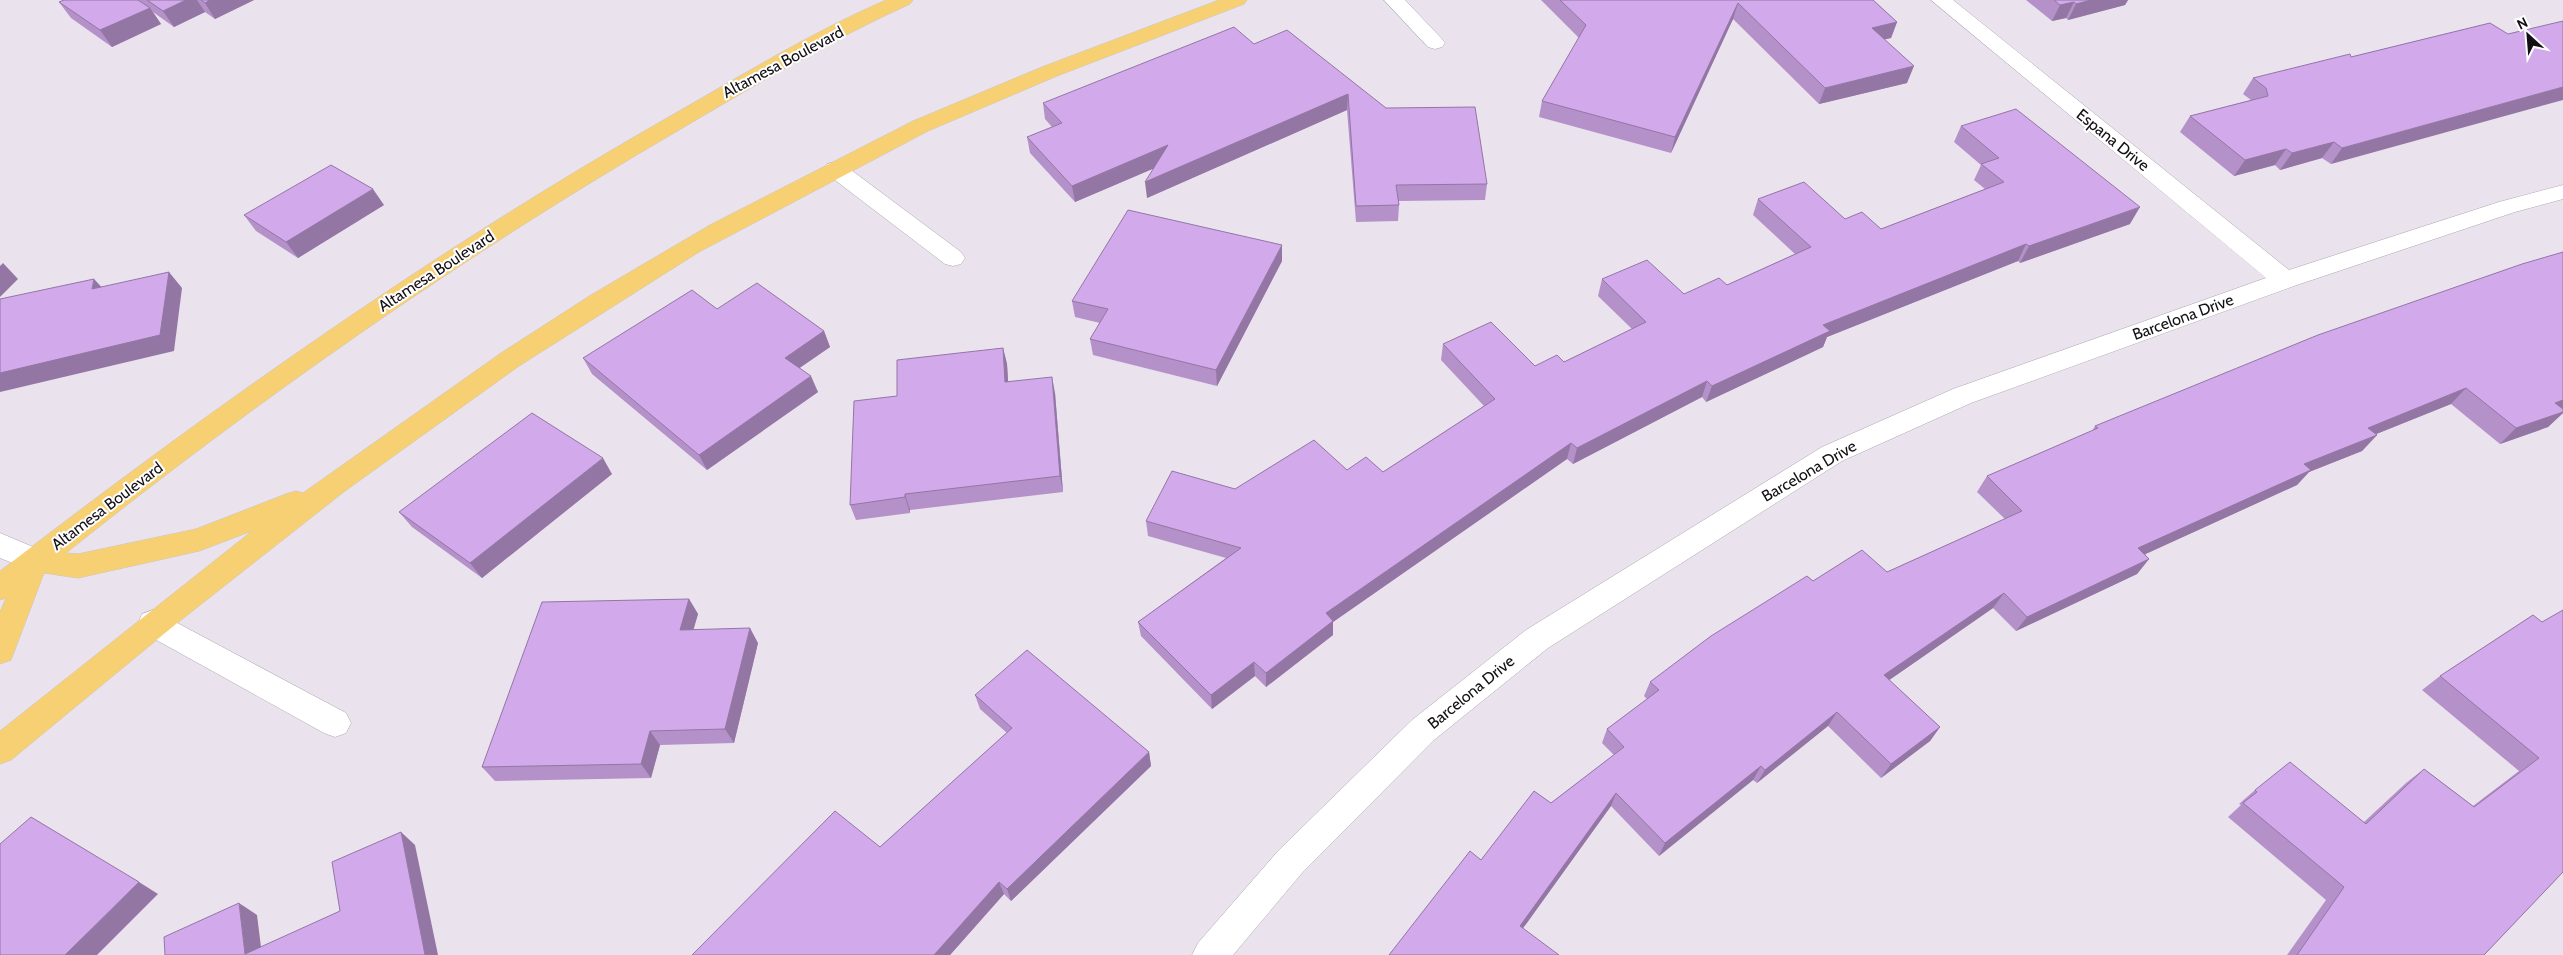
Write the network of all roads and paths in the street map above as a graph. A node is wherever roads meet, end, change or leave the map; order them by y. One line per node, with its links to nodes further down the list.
1 (903, 0): 12 (main road, Altamesa Boulevard)
2 (1238, 0): 6 (main road)
3 (1394, 0): 5 (street)
4 (1941, 0): 9 (street, Espana Drive)
5 (1435, 42)
6 (836, 169): 8 (street); 10 (main road)
7 (2563, 192): 9 (street, Barcelona Drive)
8 (953, 258)
9 (2284, 280): 18 (street, Barcelona Drive)
10 (330, 489): 12 (main road); 14 (main road)
11 (0, 545): 12 (street)
12 (35, 560): 13 (main road, Altamesa Boulevard); 15 (main road)
13 (0, 588)
14 (153, 623): 16 (street); 17 (main road)
15 (0, 651)
16 (335, 723)
17 (0, 750)
18 (1210, 955)

